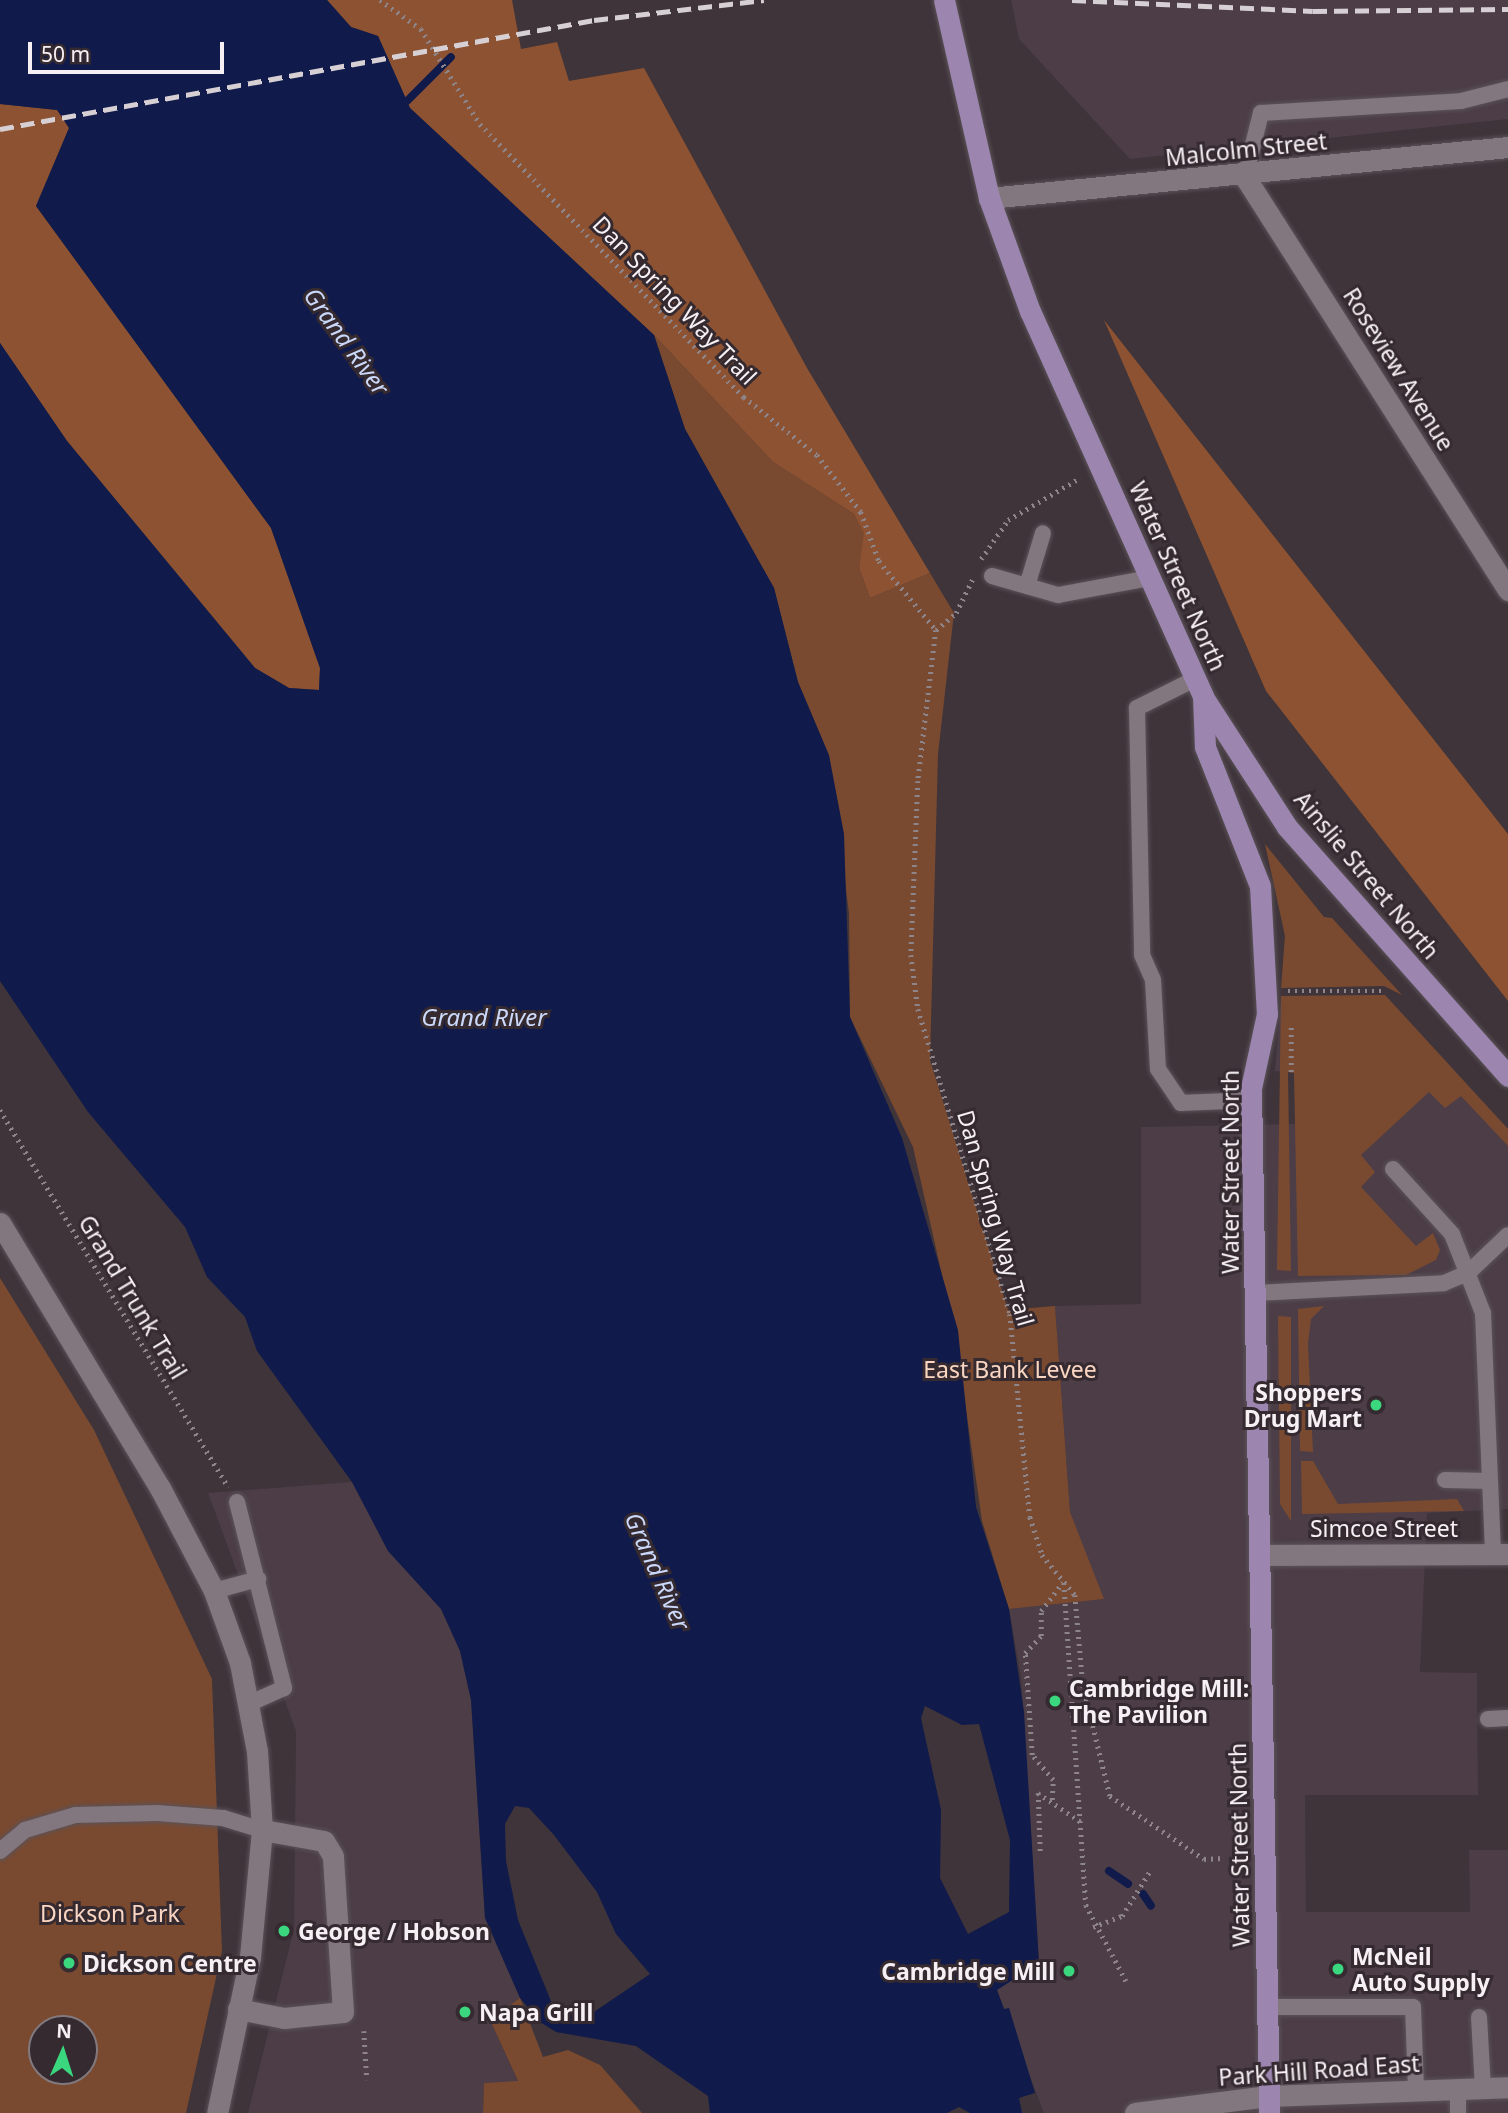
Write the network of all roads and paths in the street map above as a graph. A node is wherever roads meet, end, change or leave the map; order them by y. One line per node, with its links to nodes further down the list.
1 (380, 0): 13 (path, Dan Spring Way Trail)
2 (944, 0): 6 (main road, Water Street North)
3 (1508, 89): 5 (lane)
4 (1508, 147): 5 (street, Malcolm Street)
5 (1245, 177): 6 (street, Malcolm Street); 12 (street, Roseview Avenue)
6 (989, 198): 7 (main road, Water Street North)
7 (1101, 469): 10 (main road, Water Street North); 13 (path)
8 (1043, 533): 11 (lane)
9 (992, 576): 11 (lane)
10 (1150, 578): 11 (lane); 14 (main road, Water Street North)
11 (1027, 586)
12 (1508, 590)
13 (936, 630): 35 (path, Dan Spring Way Trail)
14 (1199, 688): 15 (main road, Water Street North); 21 (main road, Ainslie Street North); 22 (lane)
15 (1268, 991): 16 (path); 22 (main road, Water Street North)
16 (1291, 991): 17 (path); 18 (path)
17 (1385, 991)
18 (1291, 1004)
19 (1291, 1018): 20 (path)
20 (1291, 1072)
21 (1508, 1076)
22 (1252, 1100): 28 (main road, Water Street North)
23 (0, 1110): 31 (path, Grand Trunk Trail)
24 (1393, 1169): 27 (lane)
25 (0, 1223): 36 (street)
26 (1508, 1235): 27 (lane)
27 (1468, 1273): 28 (lane); 30 (lane)
28 (1256, 1293): 33 (main road, Water Street North)
29 (1444, 1480): 30 (lane)
30 (1490, 1481): 32 (lane)
31 (237, 1502): 34 (lane)
32 (1500, 1554): 33 (street, Simcoe Street)
33 (1261, 1555): 49 (main road, Water Street North)
34 (258, 1579): 36 (lane); 37 (lane)
35 (1063, 1581): 40 (path); 41 (path); 45 (path, Dan Spring Way Trail)
36 (214, 1591): 37 (street)
37 (248, 1704): 42 (street)
38 (1508, 1718): 39 (lane)
39 (1488, 1719)
40 (1052, 1800): 41 (path); 44 (path)
41 (1082, 1823): 47 (path)
42 (262, 1830): 43 (lane); 50 (street); 50 (street)
43 (0, 1851)
44 (1040, 1851)
45 (1224, 1858)
46 (1150, 1871): 47 (path)
47 (1095, 1926): 48 (path)
48 (1126, 1981)
49 (1267, 2007): 55 (lane); 58 (main road, Water Street North)
50 (238, 2009): 59 (street)
51 (1479, 2017): 57 (lane)
52 (364, 2031): 53 (path)
53 (367, 2080)
54 (1508, 2087): 57 (street, Park Hill Road East)
55 (1416, 2089): 56 (street, Park Hill Road East); 58 (street, Park Hill Road East)
56 (1458, 2089): 57 (street, Park Hill Road East); 61 (lane)
57 (1482, 2089)
58 (1268, 2105): 60 (street, Park Hill Road East)
59 (218, 2113)
60 (1135, 2113)
61 (1458, 2113)

